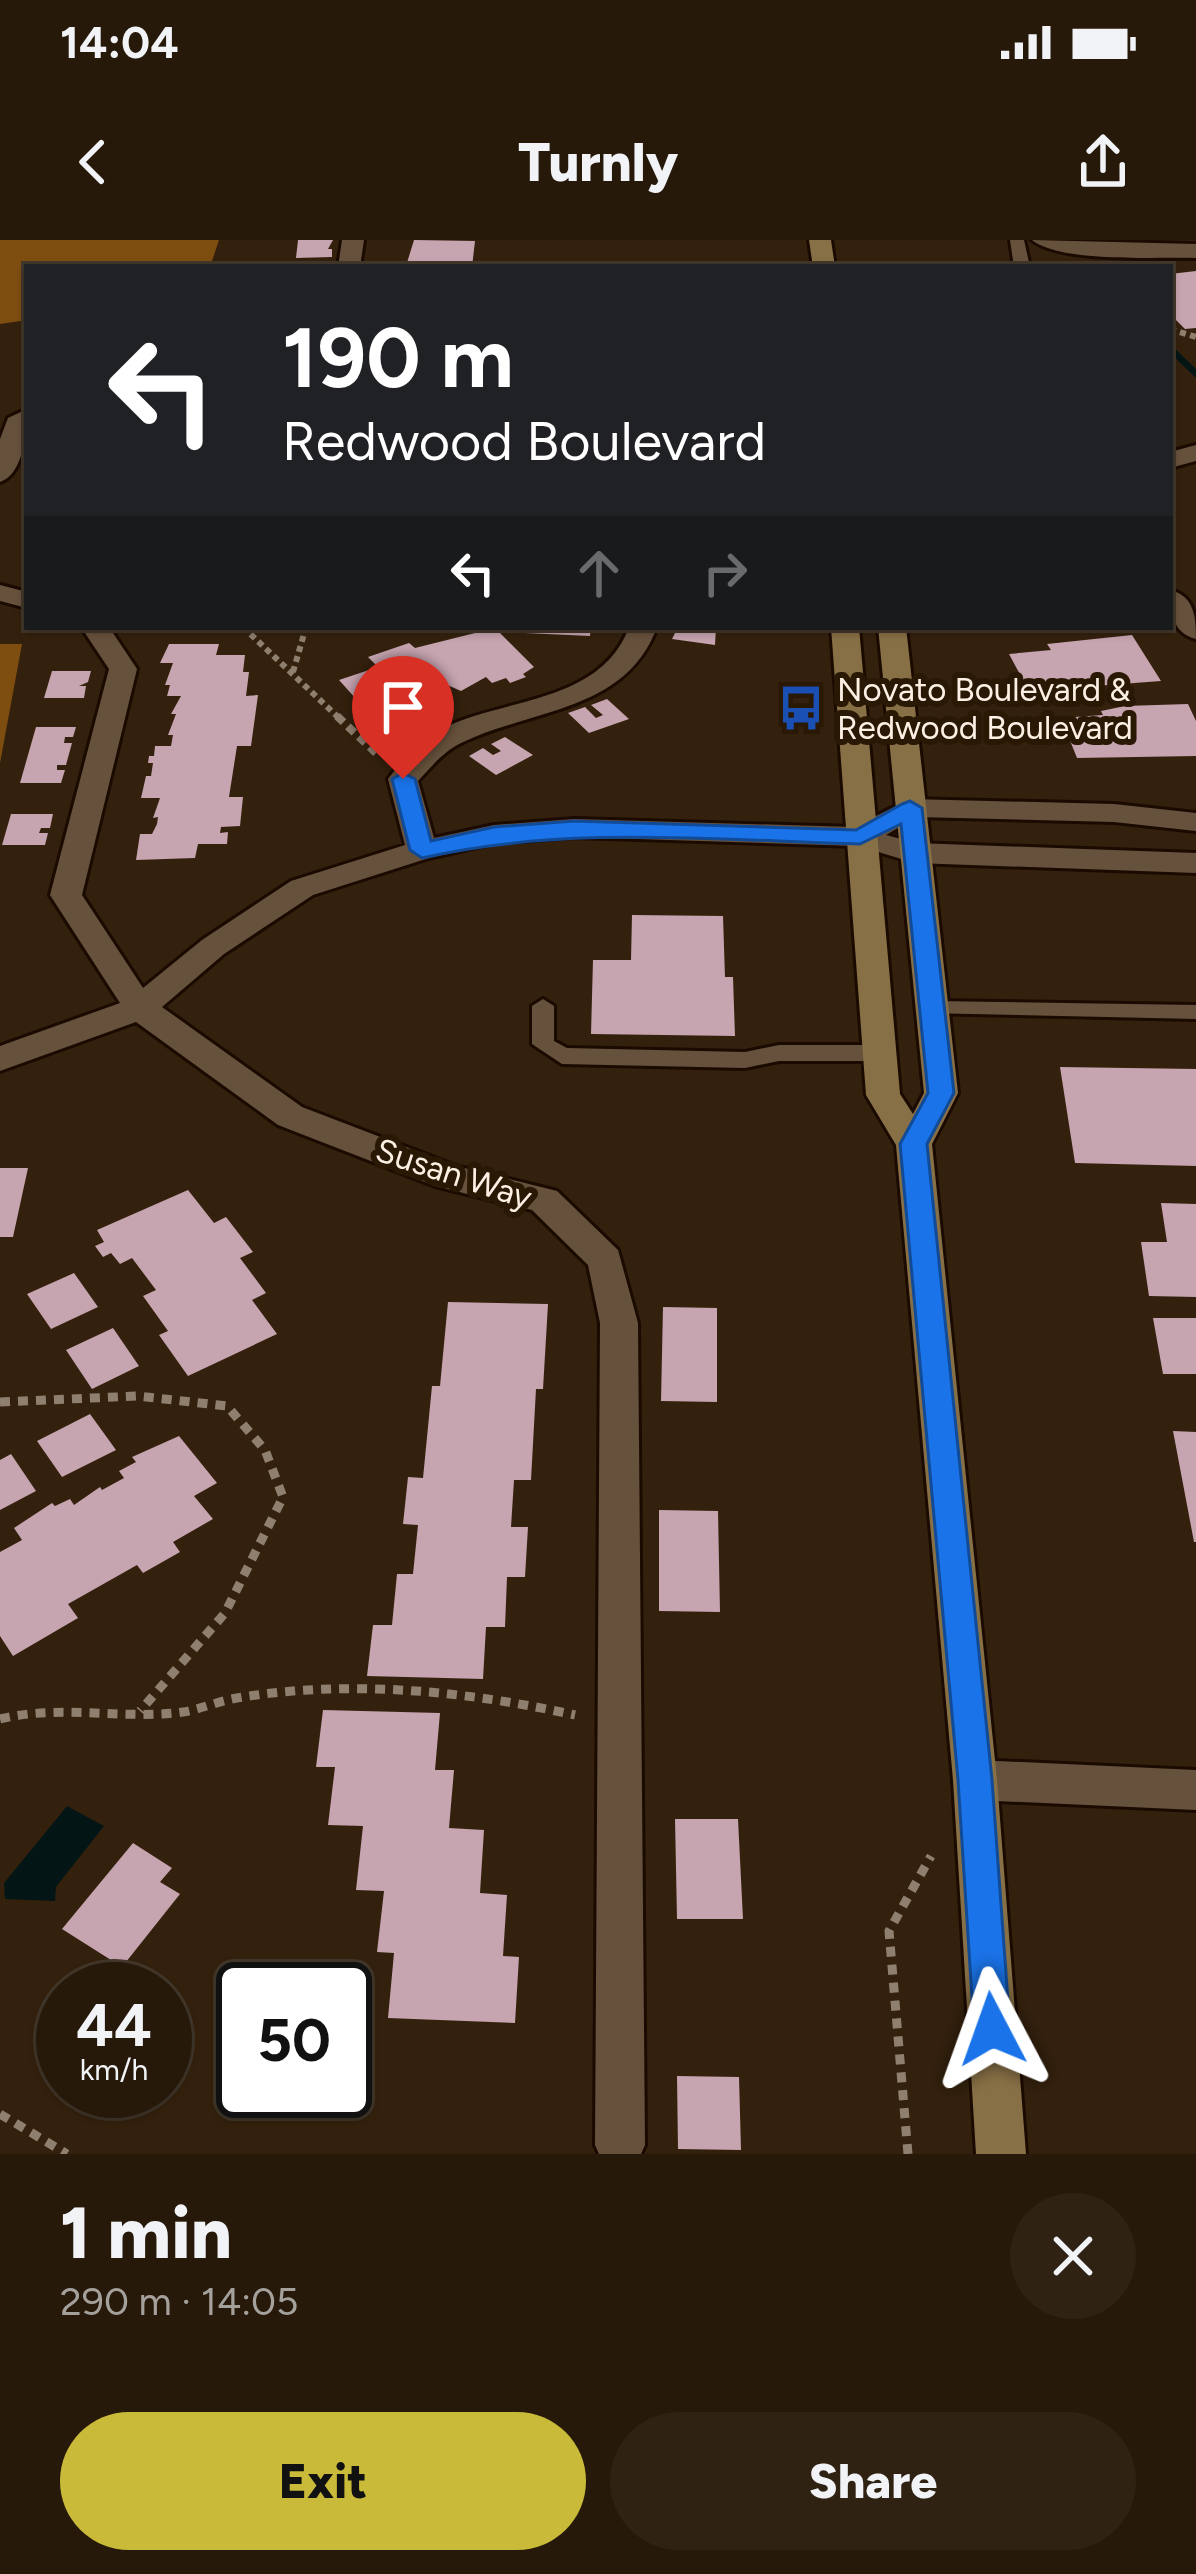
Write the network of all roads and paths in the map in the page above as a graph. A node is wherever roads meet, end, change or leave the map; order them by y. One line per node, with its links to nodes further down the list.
1 (1043, 240): 2 (street)
2 (1196, 250)
3 (16, 418): 4 (street)
4 (0, 474)
5 (1173, 602): 12 (street)
6 (97, 630): 22 (street, Susan Way)
7 (246, 630): 13 (path)
8 (305, 630): 13 (path)
9 (642, 630): 14 (street)
10 (845, 630): 17 (main road)
11 (892, 630): 15 (main road)
12 (1196, 631)
13 (292, 672): 14 (path)
14 (403, 779): 18 (street)
15 (910, 808): 16 (street); 17 (street); 19 (main road)
16 (1196, 822)
17 (860, 837): 18 (street); 19 (street); 25 (main road)
18 (422, 850): 22 (street)
19 (915, 853): 20 (street); 23 (main road)
20 (1196, 863)
21 (543, 1006): 25 (lane)
22 (140, 1009): 26 (street); 31 (street, Susan Way)
23 (934, 1009): 24 (lane); 27 (main road)
24 (1196, 1012)
25 (880, 1053): 27 (main road)
26 (0, 1059)
27 (914, 1144): 32 (main road)
28 (0, 1402): 29 (path)
29 (140, 1711): 30 (path); 31 (path)
30 (0, 1719)
31 (620, 1725): 35 (street, Susan Way)
32 (975, 1780): 33 (street); 37 (path); 38 (main road)
33 (1196, 1790)
34 (0, 2114): 36 (path)
35 (620, 2144)
36 (67, 2154)
37 (908, 2154)
38 (1001, 2154)

